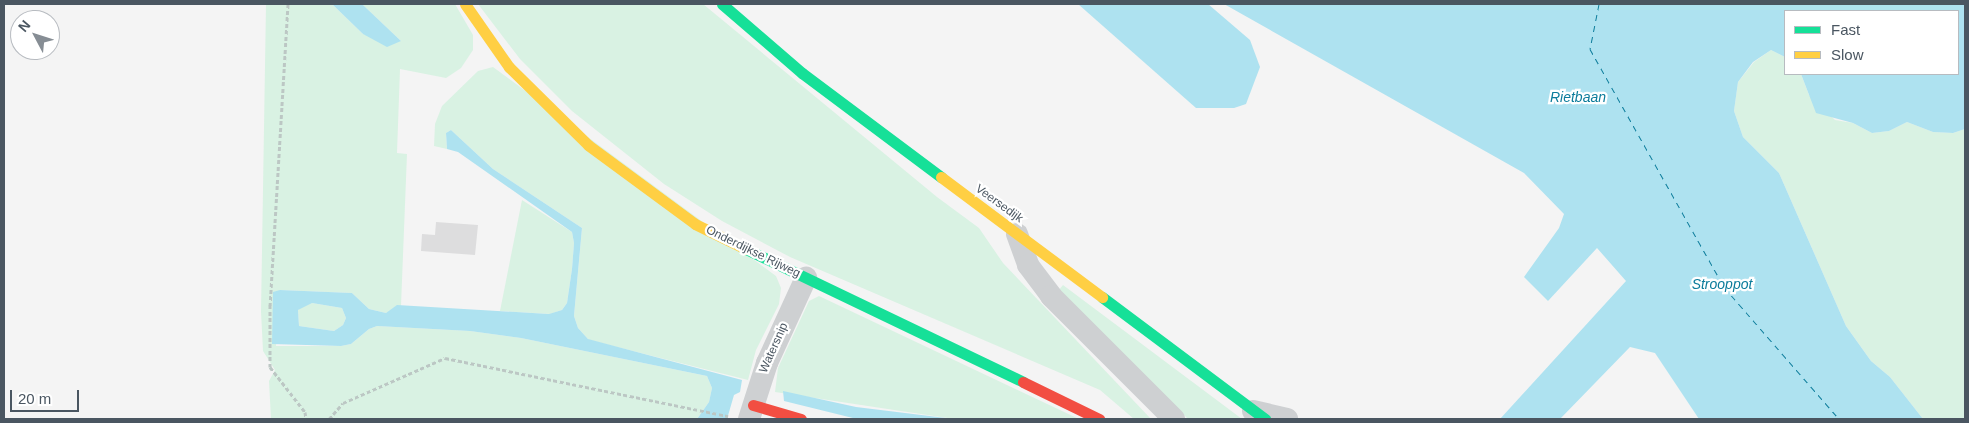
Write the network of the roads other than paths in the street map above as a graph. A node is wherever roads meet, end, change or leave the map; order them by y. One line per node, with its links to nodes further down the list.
1 (465, 4): 4 (street, Onderdijkse Rijweg)
2 (722, 4): 3 (street, Veersedijk)
3 (1017, 234): 6 (street, Veersedijk); 9 (street)
4 (806, 278): 5 (street, Watersnip); 8 (street, Onderdijkse Rijweg)
5 (744, 414): 7 (street)
6 (1259, 415): 10 (street)
7 (801, 419)
8 (1099, 419)
9 (1174, 419)
10 (1287, 419)

